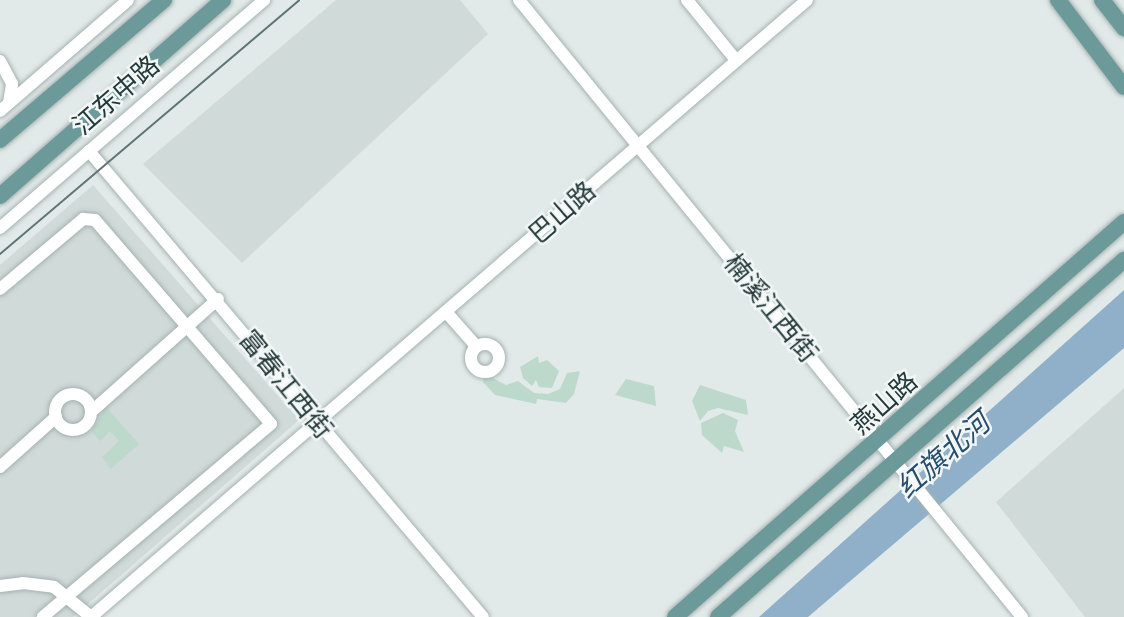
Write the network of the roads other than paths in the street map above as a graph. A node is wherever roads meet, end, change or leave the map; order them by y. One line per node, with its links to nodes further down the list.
1 (128, 0): 14 (street)
2 (164, 0): 15 (main road, 江东中路)
3 (223, 0): 18 (main road, 江东中路)
4 (264, 0): 17 (street, 江东中路)
5 (519, 0): 16 (street, 楠溪江西街)
6 (687, 0): 11 (street)
7 (806, 0): 11 (street, 巴山路)
8 (1058, 0): 13 (main road)
9 (1102, 0): 10 (main road)
10 (1124, 28)
11 (736, 60): 16 (street, 巴山路)
12 (0, 61): 14 (street)
13 (1124, 87)
14 (5, 107)
15 (0, 140)
16 (638, 145): 24 (street, 巴山路); 30 (street, 楠溪江西街)
17 (89, 151): 20 (street, 江东中路); 23 (street, 富春江西街)
18 (0, 196)
19 (1124, 222): 30 (main road, 燕山路)
20 (0, 228)
21 (1124, 260): 31 (main road, 燕山路)
22 (0, 289): 25 (street)
23 (218, 299): 25 (street); 29 (street, 富春江西街)
24 (447, 313): 26 (street); 29 (street, 巴山路)
25 (189, 325): 27 (street); 34 (street)
26 (476, 346)
27 (91, 412): 28 (street); 28 (street)
28 (56, 417): 32 (street)
29 (315, 423): 36 (street, 巴山路); 37 (street, 富春江西街)
30 (879, 440): 31 (street, 楠溪江西街); 38 (main road, 燕山路)
31 (897, 463): 39 (main road, 燕山路); 40 (street, 楠溪江西街)
32 (0, 467)
33 (0, 586): 34 (street)
34 (69, 596): 35 (street); 36 (street)
35 (43, 617)
36 (91, 617)
37 (484, 617)
38 (675, 617)
39 (718, 617)
40 (1022, 617)

